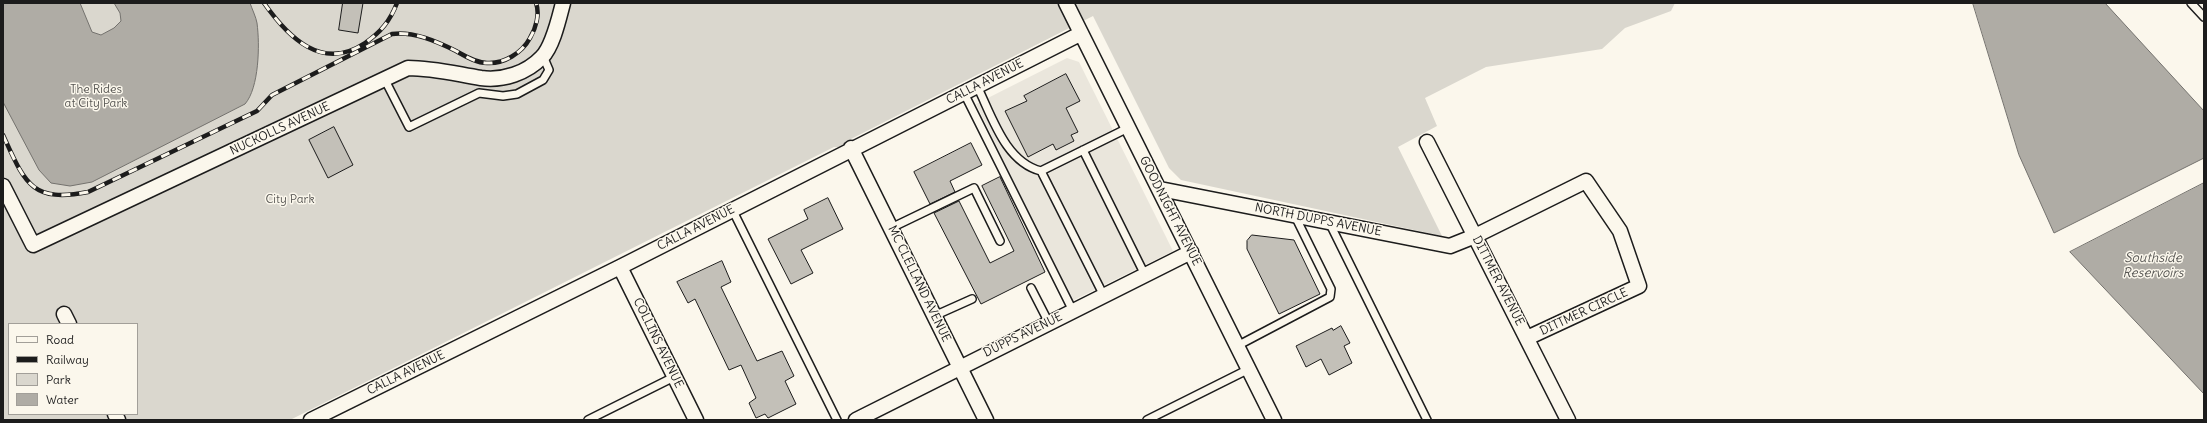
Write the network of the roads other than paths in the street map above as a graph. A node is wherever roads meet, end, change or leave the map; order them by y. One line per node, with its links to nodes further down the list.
1 (563, 3): 6 (street, NUCKOLLS AVENUE)
2 (1066, 3): 5 (street, GOODNIGHT AVENUE)
3 (2191, 3): 4 (lane)
4 (2204, 17)
5 (1080, 34): 8 (street, CALLA AVENUE); 10 (street, GOODNIGHT AVENUE)
6 (543, 56): 7 (street, NUCKOLLS AVENUE); 7 (lane)
7 (385, 80): 17 (street, NUCKOLLS AVENUE)
8 (977, 86): 9 (street, CALLA AVENUE); 12 (lane)
9 (964, 93): 13 (street, CALLA AVENUE); 15 (lane)
10 (1128, 128): 14 (lane); 18 (street, GOODNIGHT AVENUE)
11 (1427, 142): 23 (street, DITTMER AVENUE)
12 (1006, 145): 15 (lane); 16 (lane)
13 (852, 148): 19 (street, CALLA AVENUE); 22 (street, MC CLELLAND AVENUE)
14 (1084, 150): 16 (lane); 27 (lane)
15 (993, 151): 31 (lane)
16 (1042, 171): 29 (lane)
17 (3, 186)
18 (1160, 189): 20 (street, NORTH DUPPS AVENUE); 25 (street, GOODNIGHT AVENUE)
19 (732, 209): 26 (street, CALLA AVENUE); 42 (lane)
20 (1295, 216): 21 (street, NORTH DUPPS AVENUE); 35 (lane)
21 (1329, 222): 23 (street, NORTH DUPPS AVENUE); 47 (lane)
22 (891, 228): 24 (lane); 32 (street, MC CLELLAND AVENUE)
23 (1475, 236): 34 (street, DITTMER AVENUE); 34 (street, DITTMER CIRCLE)
24 (1000, 241)
25 (1190, 252): 27 (street, DUPPS AVENUE); 35 (street, GOODNIGHT AVENUE)
26 (620, 267): 38 (street, COLLINS AVENUE); 39 (street, CALLA AVENUE)
27 (1145, 275): 29 (street, DUPPS AVENUE)
28 (1032, 288): 33 (lane)
29 (1104, 296): 31 (street, DUPPS AVENUE)
30 (972, 298): 32 (lane)
31 (1073, 311): 33 (street, DUPPS AVENUE)
32 (934, 316): 36 (street, MC CLELLAND AVENUE)
33 (1048, 323): 36 (street, DUPPS AVENUE)
34 (1527, 338): 48 (street, DITTMER AVENUE)
35 (1237, 346): 37 (street, GOODNIGHT AVENUE)
36 (960, 367): 43 (street, DUPPS AVENUE); 44 (street, MC CLELLAND AVENUE)
37 (1249, 369): 45 (lane); 46 (street, GOODNIGHT AVENUE)
38 (674, 377): 40 (lane); 41 (street, COLLINS AVENUE)
39 (311, 420)
40 (588, 420)
41 (696, 420)
42 (837, 420)
43 (856, 420)
44 (986, 420)
45 (1147, 420)
46 (1274, 420)
47 (1427, 420)
48 (1568, 420)

